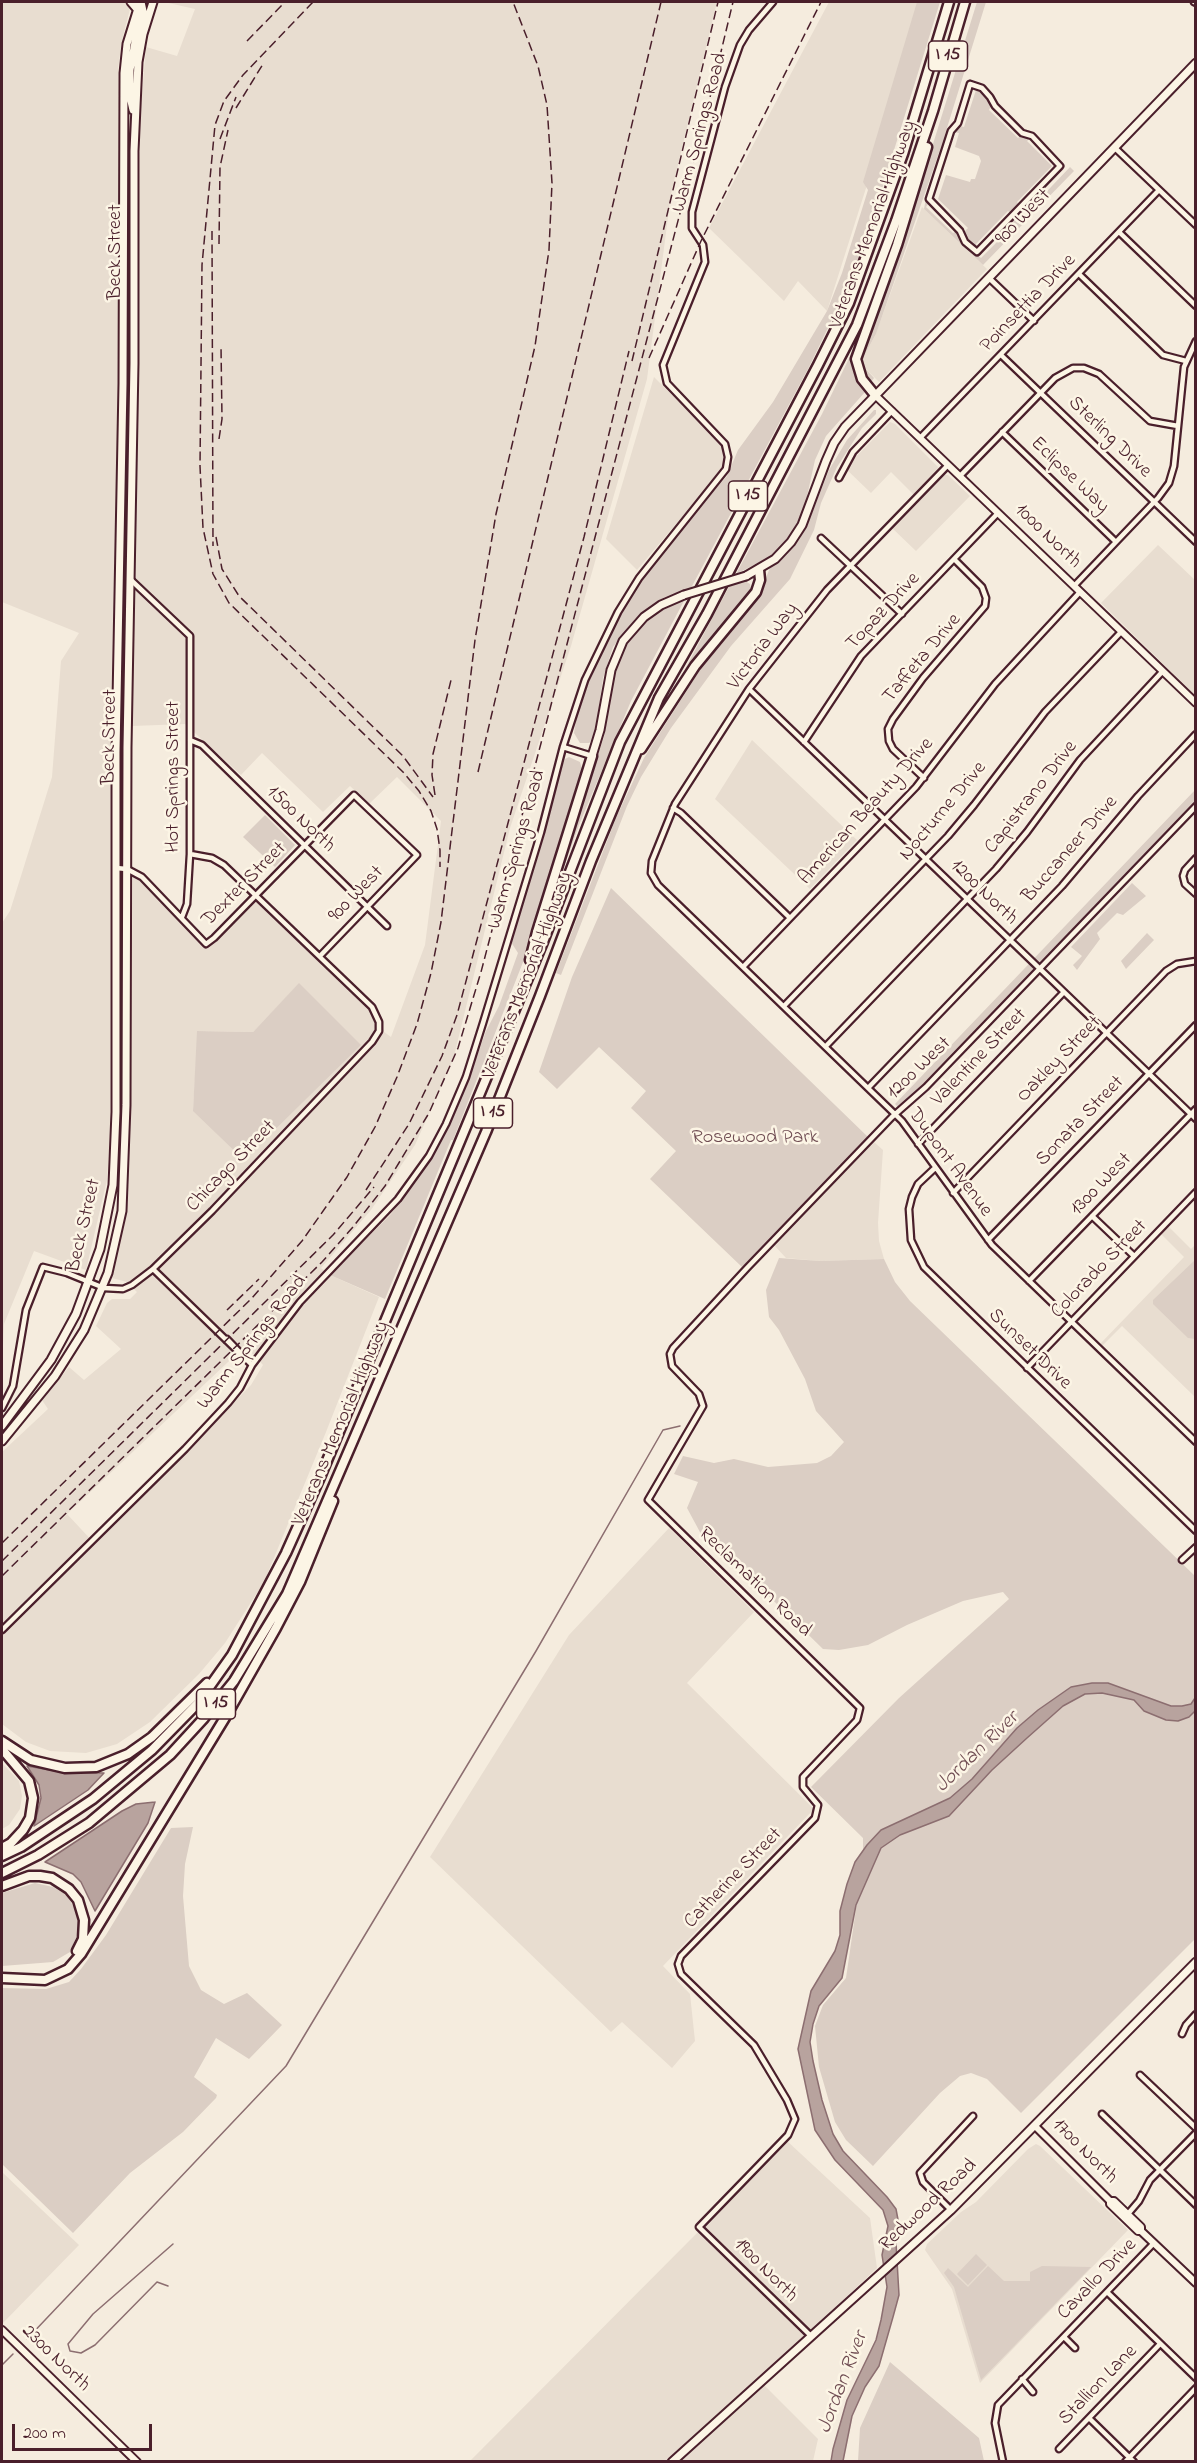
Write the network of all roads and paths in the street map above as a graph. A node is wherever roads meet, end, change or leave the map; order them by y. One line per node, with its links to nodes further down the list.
1 (130, 2): 7 (main road)
2 (140, 2): 7 (main road, Beck Street); 10 (main road)
3 (153, 2): 10 (main road, Beck Street)
4 (773, 2): 51 (street, Warm Springs Road)
5 (949, 2): 78 (highway, Veterans Memorial Highway / I 15)
6 (965, 2): 9 (highway, Veterans Memorial Highway / I 15)
7 (137, 9): 63 (main road, Beck Street)
8 (1196, 63): 11 (main road, 900 West)
9 (933, 111): 24 (highway); 53 (highway, Veterans Memorial Highway / I 15)
10 (135, 118): 40 (main road, Beck Street)
11 (1114, 147): 12 (street); 17 (main road, 900 West)
12 (1160, 190): 13 (street); 14 (street, Poinsettia Drive)
13 (1196, 225)
14 (1119, 232): 16 (street, Poinsettia Drive); 18 (street)
15 (977, 252): 15 (street)
16 (1079, 274): 19 (street, Poinsettia Drive); 22 (street)
17 (989, 278): 19 (street); 24 (main road, 900 West)
18 (1196, 306)
19 (1034, 321): 21 (street, Poinsettia Drive)
20 (1196, 341): 22 (street)
21 (1001, 355): 23 (street, Sterling Drive); 28 (street, Poinsettia Drive)
22 (1186, 361): 26 (street)
23 (1040, 393): 26 (street); 27 (street); 32 (street, Sterling Drive)
24 (875, 395): 25 (street, 1000 North); 39 (main road, 900 West)
25 (892, 411): 28 (street, 1000 North); 31 (street)
26 (1178, 426): 32 (street)
27 (1002, 432): 30 (street); 35 (street, Eclipse Way)
28 (920, 438): 29 (street, 1000 North)
29 (948, 465): 30 (street, 1000 North); 38 (street, Victoria Way)
30 (960, 476): 33 (street, 1000 North)
31 (839, 478)
32 (1154, 503): 35 (street); 36 (street, Sterling Drive)
33 (998, 513): 37 (street, Topaz Drive); 41 (street, 1000 North)
34 (821, 538): 38 (street)
35 (1116, 542): 41 (street)
36 (1196, 542)
37 (954, 559): 43 (street, Topaz Drive); 54 (street, Taffeta Drive)
38 (851, 565): 43 (street); 46 (street, Victoria Way)
39 (759, 570): 52 (main road, 900 West, bridge); 53 (highway)
40 (130, 579): 49 (street, Hot Springs Street); 64 (main road, Beck Street)
41 (1074, 586): 42 (street, 1000 North)
42 (1080, 592): 44 (street, 1000 North); 54 (street, American Beauty Drive)
43 (902, 614): 50 (street, Topaz Drive)
44 (1121, 632): 45 (street, 1000 North); 62 (street, Nocturne Drive)
45 (1162, 672): 47 (street, 1000 North); 68 (street, Capistrano Drive)
46 (749, 688): 50 (street, 1200 North); 56 (street, Victoria Way)
47 (1196, 703)
48 (1196, 734): 73 (street, Buccaneer Drive)
49 (189, 740): 58 (street, 1500 North); 59 (street, Hot Springs Street)
50 (804, 742): 57 (street, 1200 North)
51 (563, 747): 52 (street); 103 (street, Warm Springs Road)
52 (592, 756): 78 (highway)
53 (632, 761): 109 (highway, Veterans Memorial Highway / I 15)
54 (924, 778): 57 (street, American Beauty Drive)
55 (1196, 806): 77 (street, 1200 West)
56 (673, 808): 65 (street, Victoria Way); 71 (street)
57 (885, 820): 62 (street, 1200 North); 71 (street, American Beauty Drive)
58 (305, 845): 60 (street, Dexter Street); 67 (street, Dexter Street); 69 (street, 1500 North)
59 (190, 854): 67 (street); 70 (street, Hot Springs Street)
60 (417, 855): 69 (street, 900 West)
61 (1196, 858): 66 (street)
62 (926, 859): 68 (street, 1200 North); 80 (street, Nocturne Drive)
63 (116, 868): 64 (street); 99 (main road, Beck Street)
64 (127, 869): 70 (street); 100 (main road, Beck Street)
65 (653, 878): 76 (street, Dupont Avenue)
66 (1196, 894)
67 (256, 895): 70 (street, Dexter Street); 74 (street)
68 (967, 899): 73 (street, 1200 North); 83 (street, Capistrano Drive)
69 (368, 907): 72 (street, 1500 North); 74 (street, 900 West)
70 (182, 916)
71 (790, 918): 76 (street, American Beauty Drive)
72 (387, 926)
73 (1010, 940): 77 (street, 1200 North); 85 (street, Buccaneer Drive)
74 (320, 956): 97 (street, Chicago Street)
75 (1196, 961): 82 (street, Oakley Street)
76 (743, 967): 80 (street, Dupont Avenue)
77 (1039, 968): 79 (street, 1200 North); 87 (street, 1200 West)
78 (526, 981): 114 (highway, Veterans Memorial Highway / I 15)
79 (1064, 992): 82 (street, 1200 North); 90 (street, Valentine Street)
80 (784, 1006): 83 (street, Dupont Avenue)
81 (1196, 1024): 84 (street, Sonata Street)
82 (1106, 1033): 84 (street, 1200 North); 92 (street, Oakley Street)
83 (826, 1047): 85 (street, Dupont Avenue)
84 (1148, 1074): 88 (street, 1200 North); 95 (street, Sonata Street)
85 (868, 1088): 87 (street, Dupont Avenue)
86 (1196, 1108): 88 (street, 1300 West)
87 (895, 1114): 90 (street, Dupont Avenue); 102 (street, 1200 West)
88 (1190, 1114): 89 (street, 1200 North); 94 (street, 1300 West)
89 (1196, 1119)
90 (918, 1144): 91 (street, Dupont Avenue)
91 (935, 1168): 92 (street, Dupont Avenue); 104 (street, Sunset Drive)
92 (953, 1192): 95 (street, Dupont Avenue)
93 (1196, 1192): 96 (street, Colorado Street)
94 (1092, 1216): 96 (street); 98 (street, 1300 West)
95 (988, 1240): 98 (street, Dupont Avenue)
96 (1134, 1256): 101 (street, Colorado Street)
97 (153, 1269): 100 (street, Chicago Street); 103 (street)
98 (1029, 1281): 101 (street, Dupont Avenue)
99 (89, 1283): 100 (street, Chicago Street); 105 (street, Chicago Street); 106 (main road, Beck Street)
100 (104, 1288): 107 (main road, Beck Street)
101 (1071, 1322): 104 (street, Colorado Street); 108 (street, Dupont Avenue)
102 (670, 1358): 117 (street, Reclamation Road)
103 (252, 1365): 113 (street, Warm Springs Road)
104 (1027, 1368): 110 (street, Sunset Drive)
105 (2, 1408)
106 (2, 1425)
107 (2, 1441)
108 (1196, 1442)
109 (344, 1461): 120 (highway, Veterans Memorial Highway / I 15); 124 (highway)
110 (1196, 1531)
111 (1196, 1547): 112 (street)
112 (1182, 1560)
113 (2, 1630)
114 (232, 1655): 115 (highway); 119 (highway, Veterans Memorial Highway / I 15)
115 (2, 1742)
116 (2, 1749): 118 (highway)
117 (815, 1818): 136 (street, Catherine Street)
118 (2, 1848)
119 (2, 1856)
120 (2, 1873)
121 (2, 1886): 124 (highway)
122 (1194, 1967): 130 (main road, Redwood Road)
123 (2, 1978): 124 (highway)
124 (24, 1978)
125 (1196, 2014): 126 (street)
126 (1182, 2034)
127 (1140, 2074): 131 (street)
128 (1102, 2114): 132 (street)
129 (973, 2116): 134 (street)
130 (1035, 2126): 134 (main road, Redwood Road); 135 (street, 1700 North)
131 (1196, 2130): 132 (street)
132 (1159, 2170): 133 (street); 135 (street)
133 (1196, 2205)
134 (951, 2210): 141 (main road, Redwood Road)
135 (1126, 2216): 137 (street, 1700 North)
136 (699, 2227): 141 (street, 1900 North)
137 (1154, 2243): 138 (street, 1700 North); 139 (street, Cavallo Drive)
138 (1196, 2283)
139 (1107, 2292): 142 (street, Cavallo Drive); 143 (street)
140 (2, 2330): 152 (street, 2300 North)
141 (811, 2336): 153 (main road, Redwood Road)
142 (1064, 2337): 144 (street, Cavallo Drive); 145 (street, Cavallo Drive)
143 (1160, 2344): 146 (street); 149 (street, Stallion Lane)
144 (1075, 2348)
145 (1022, 2379): 148 (street); 154 (street, Cavallo Drive)
146 (1196, 2379)
147 (1196, 2388): 151 (street)
148 (1033, 2392)
149 (1089, 2418): 150 (street, Stallion Lane); 151 (street)
150 (1059, 2449)
151 (1130, 2457): 155 (street); 156 (street)
152 (137, 2462)
153 (672, 2462)
154 (1004, 2462)
155 (1125, 2462)
156 (1134, 2462)

